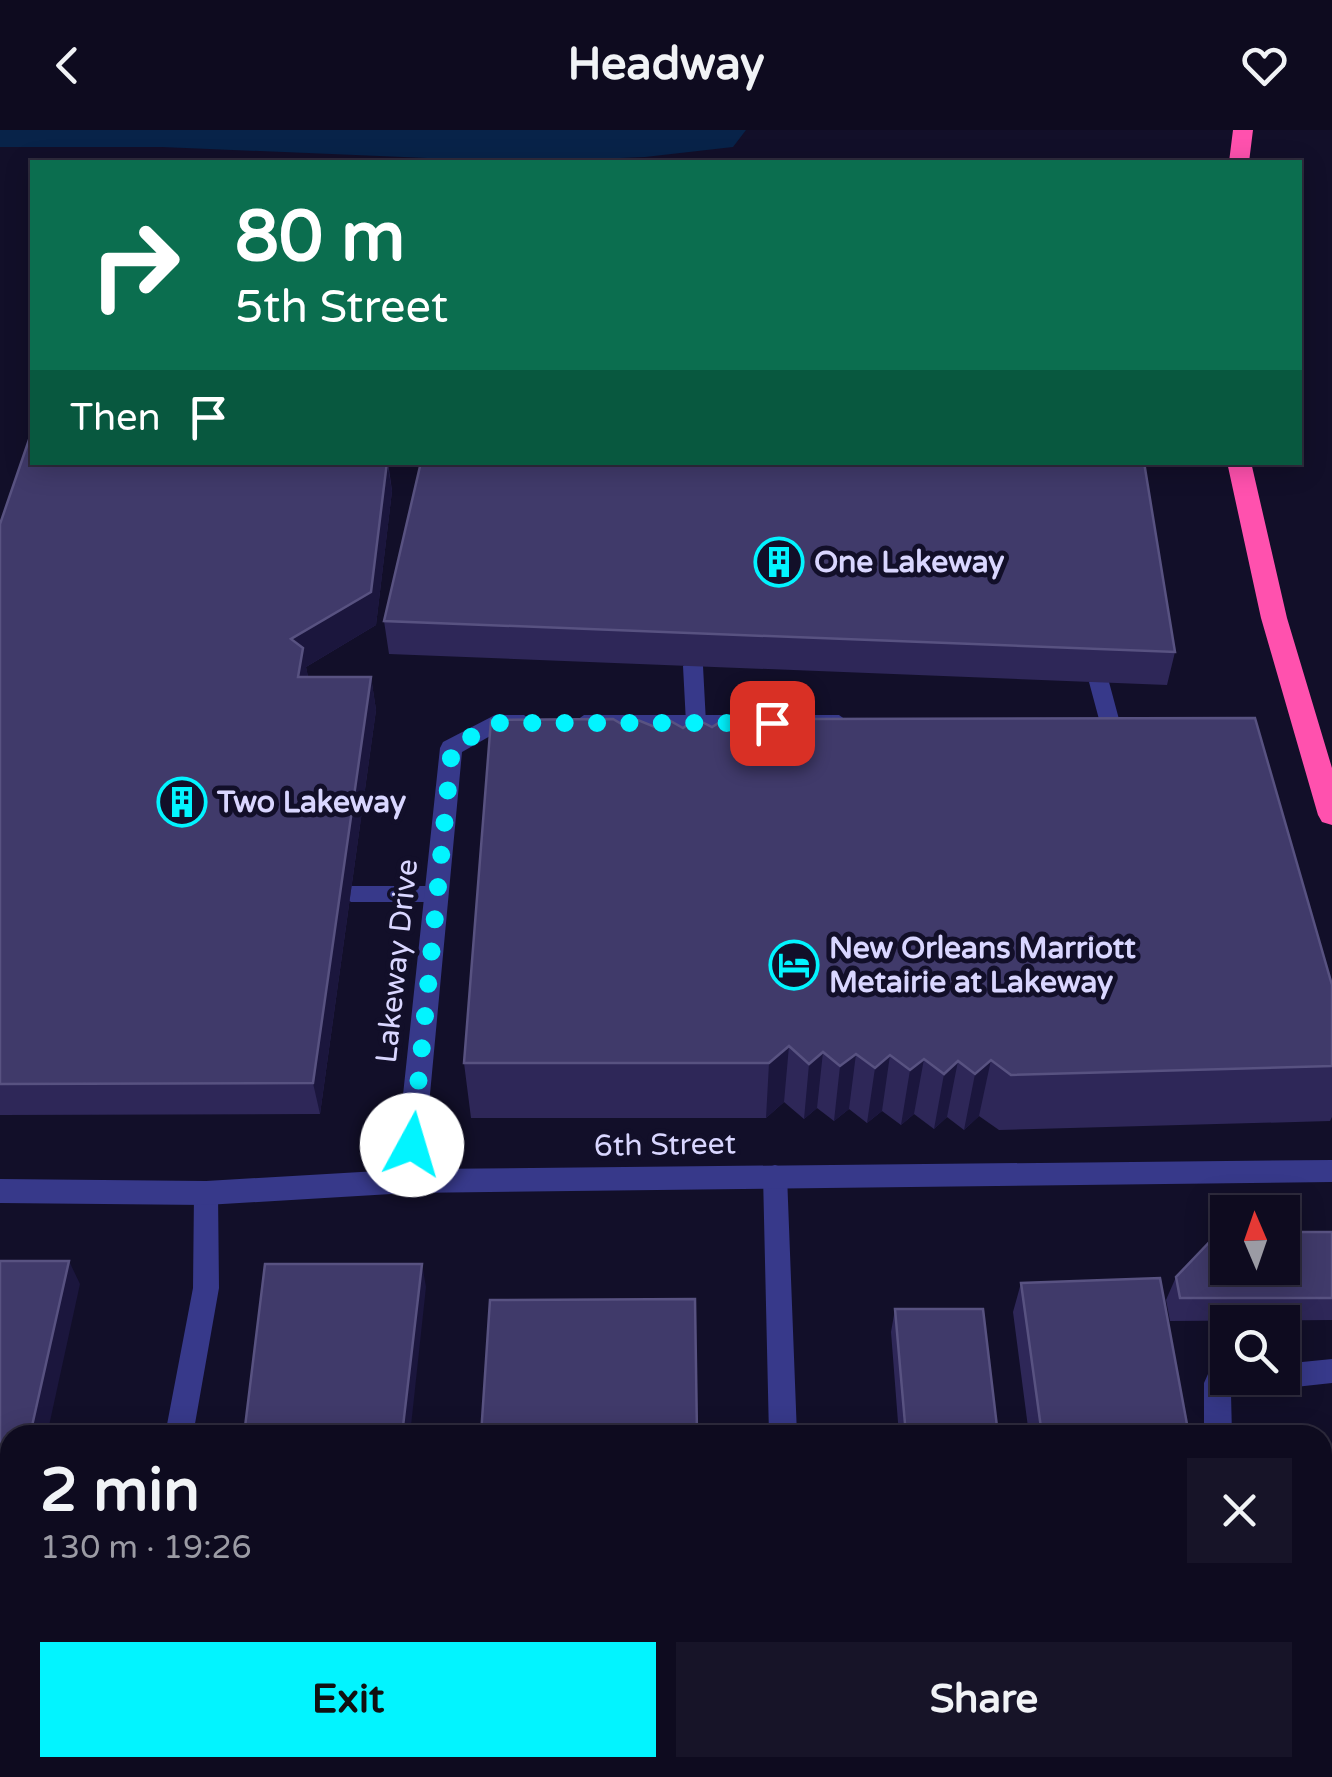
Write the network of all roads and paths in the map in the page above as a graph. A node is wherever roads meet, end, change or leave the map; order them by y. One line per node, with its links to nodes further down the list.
1 (1244, 130): 2 (highway)
2 (1240, 160)
3 (1240, 465): 10 (highway)
4 (692, 666): 6 (lane)
5 (1099, 682): 8 (lane)
6 (696, 723): 7 (street); 12 (street, Lakeway Drive)
7 (854, 723)
8 (1100, 723): 9 (street)
9 (1140, 724)
10 (1332, 814)
11 (351, 894): 12 (lane)
12 (437, 894): 15 (street, Lakeway Drive)
13 (1332, 1170): 14 (street, 6th Street)
14 (774, 1175): 15 (street, 6th Street); 22 (lane)
15 (408, 1181): 17 (street, 6th Street)
16 (0, 1191): 17 (street, 6th Street)
17 (206, 1193): 21 (lane)
18 (1332, 1371): 19 (lane)
19 (1300, 1374)
20 (1216, 1395): 23 (lane)
21 (182, 1425)
22 (782, 1425)
23 (1218, 1425)

